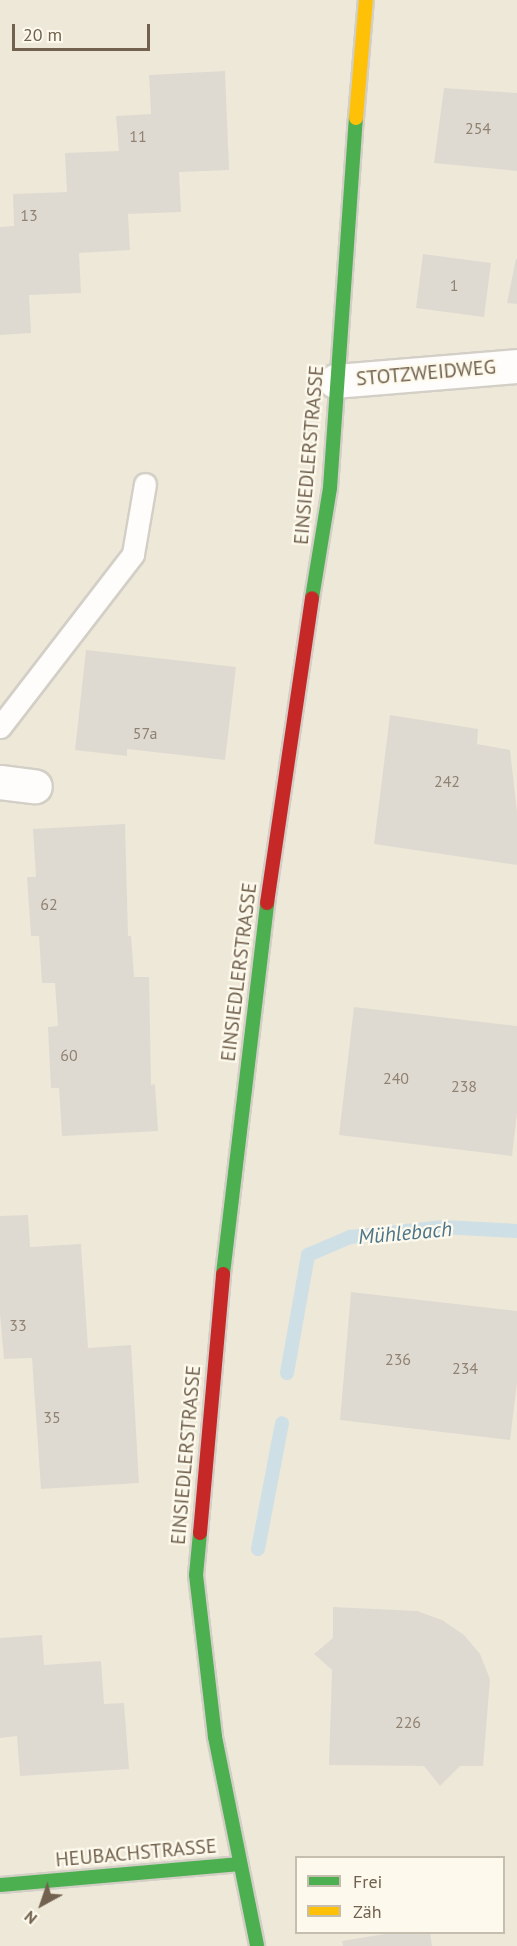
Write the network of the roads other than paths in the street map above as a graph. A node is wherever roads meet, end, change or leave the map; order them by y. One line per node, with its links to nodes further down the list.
1 (366, 0): 3 (main road, EINSIEDLERSTRASSE)
2 (517, 366): 3 (street, STOTZWEIDWEG)
3 (335, 381): 8 (main road, EINSIEDLERSTRASSE)
4 (145, 484): 5 (lane)
5 (0, 727)
6 (0, 782): 7 (street)
7 (35, 786)
8 (239, 1864): 9 (main road, HEUBACHSTRASSE); 10 (main road, EINSIEDLERSTRASSE)
9 (0, 1885)
10 (257, 1946)

